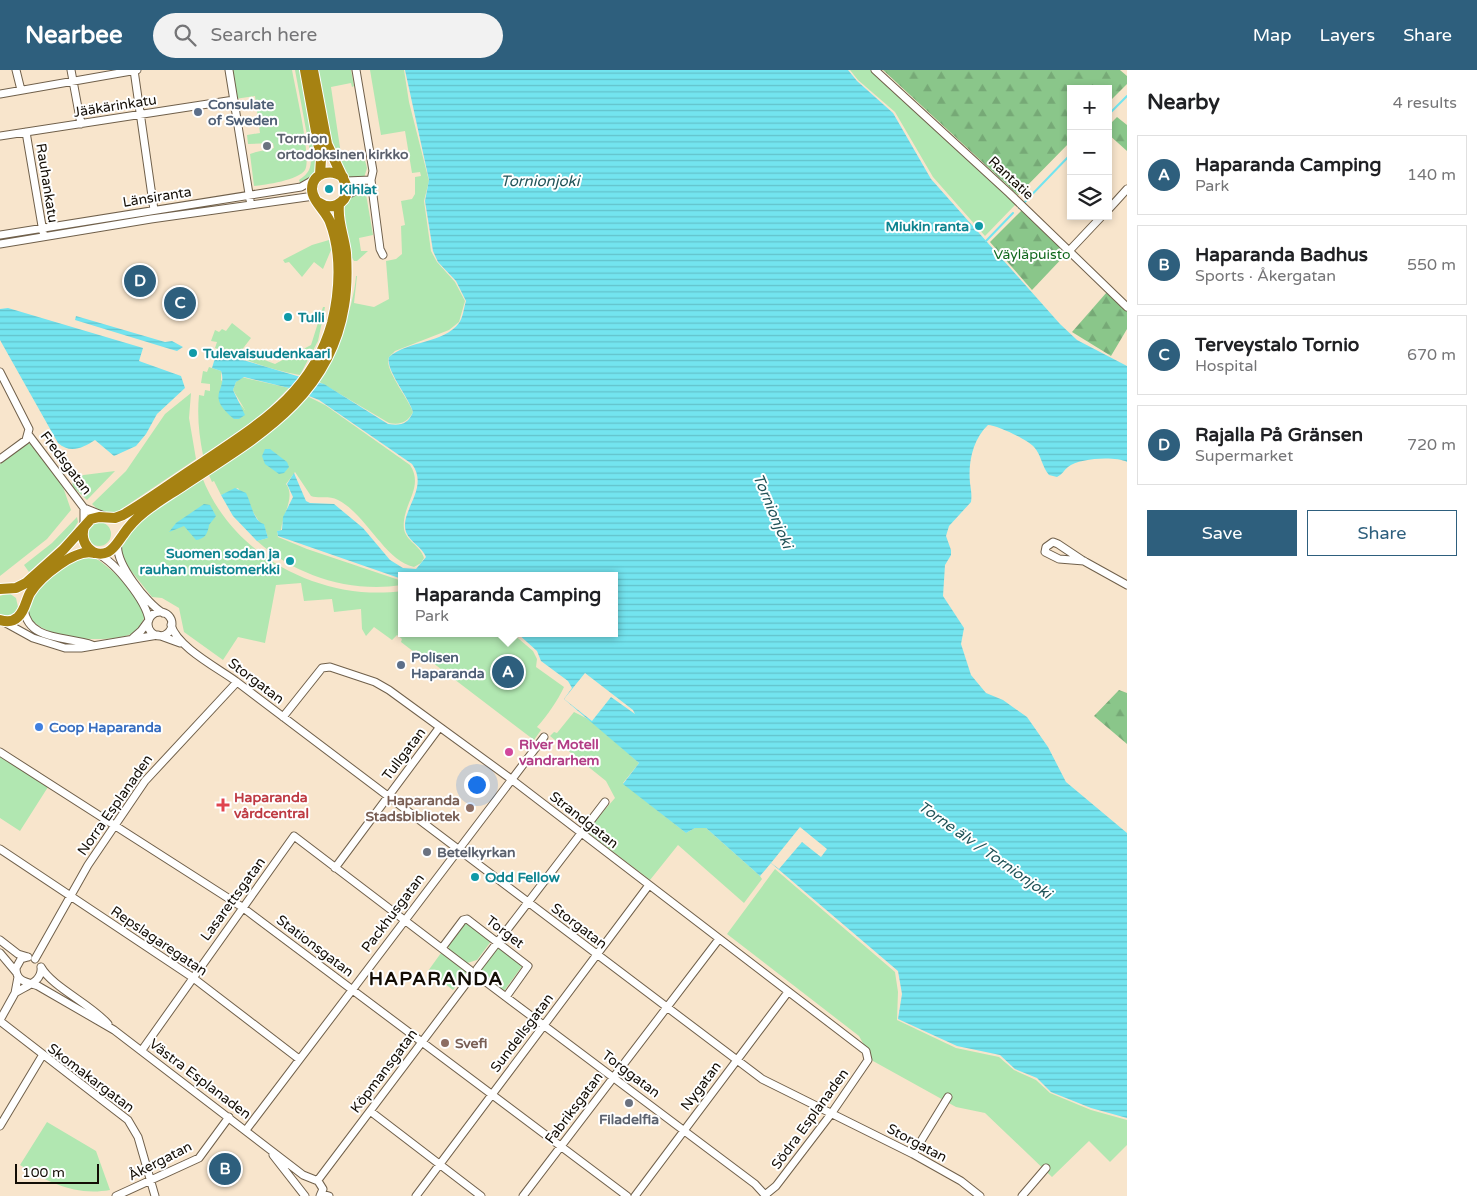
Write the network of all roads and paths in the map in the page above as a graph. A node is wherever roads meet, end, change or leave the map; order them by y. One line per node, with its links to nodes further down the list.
1 (16, 70): 10 (street)
2 (71, 70): 9 (street)
3 (135, 70): 9 (street); 13 (street)
4 (229, 70): 12 (street)
5 (304, 70): 17 (highway)
6 (314, 70): 18 (highway)
7 (356, 70): 19 (street)
8 (875, 70): 36 (street, Rantatie)
9 (73, 81): 10 (street); 14 (street)
10 (21, 90): 11 (street)
11 (0, 94)
12 (234, 100): 13 (street, Jääkärinkatu); 22 (street)
13 (141, 115): 14 (street, Jääkärinkatu); 30 (street)
14 (81, 124): 15 (street, Jääkärinkatu)
15 (26, 132): 16 (street, Jääkärinkatu); 32 (street, Rauhankatu)
16 (0, 136)
17 (318, 177): 18 (highway); 22 (street, Länsiranta); 25 (highway)
18 (344, 179): 19 (street); 23 (highway)
19 (371, 180): 20 (street)
20 (372, 189): 23 (street); 37 (street)
21 (1127, 189): 26 (street)
22 (249, 195): 27 (street); 30 (street, Länsiranta)
23 (347, 195): 28 (highway)
24 (1127, 195): 26 (street)
25 (316, 199): 27 (street, Länsiranta); 28 (highway); 39 (highway)
26 (1116, 202): 29 (street)
27 (251, 205): 34 (street, Länsiranta)
28 (339, 205): 39 (highway)
29 (1112, 206)
30 (154, 210): 32 (street, Länsiranta)
31 (1098, 220): 36 (street)
32 (42, 228): 33 (street, Länsiranta); 34 (street, Rauhankatu)
33 (0, 235)
34 (44, 238): 35 (street, Länsiranta)
35 (0, 244)
36 (1070, 251): 38 (street, Rantatie)
37 (383, 255)
38 (1127, 307)
39 (318, 367): 41 (highway)
40 (0, 372): 42 (street, Fredsgatan)
41 (293, 401): 45 (highway); 47 (highway)
42 (28, 434): 43 (street); 44 (street, Fredsgatan)
43 (0, 459)
44 (84, 508): 45 (street, Fredsgatan); 46 (street, Fredsgatan)
45 (106, 518): 46 (highway); 47 (highway)
46 (84, 526): 48 (highway); 51 (highway)
47 (118, 541): 48 (highway); 53 (street)
48 (95, 553): 52 (highway); 54 (street)
49 (1084, 562): 49 (street); 50 (street)
50 (1127, 585)
51 (4, 588): 52 (highway)
52 (24, 607): 55 (highway); 60 (street, Storgatan)
53 (163, 613): 54 (street); 56 (street, Storgatan)
54 (149, 620): 57 (street); 58 (street)
55 (0, 621): 60 (street, Storgatan)
56 (171, 625): 57 (street, Storgatan); 59 (street, Storgatan)
57 (158, 635): 58 (street, Storgatan); 59 (street, Storgatan)
58 (130, 639): 60 (street, Storgatan)
59 (183, 644): 61 (street, Storgatan)
60 (92, 645)
61 (237, 682): 62 (street, Storgatan); 69 (street, Norra Esplanaden)
62 (283, 717): 63 (street, Strandgatan); 67 (street, Storgatan)
63 (439, 728): 66 (street, Strandgatan); 67 (street, Tullgatan)
64 (544, 738): 66 (street, Packhusgatan)
65 (0, 752): 69 (street, Stationsgatan)
66 (511, 779): 70 (street, Strandgatan); 73 (street, Packhusgatan)
67 (387, 797): 73 (street, Storgatan); 74 (street, Tullgatan)
68 (605, 802): 70 (street, Köpmansgatan)
69 (115, 824): 76 (street, Norra Esplanaden); 78 (street, Stationsgatan)
70 (581, 833): 75 (street, Strandgatan); 77 (street, Köpmansgatan)
71 (294, 836): 74 (street, Torggatan); 78 (street, Lasarettsgatan)
72 (0, 848): 76 (street, Repslagaregatan)
73 (458, 850): 77 (street, Storgatan); 79 (street, Packhusgatan)
74 (335, 868): 79 (street, Torggatan)
75 (649, 885): 80 (street, Strandgatan); 85 (street, Sundellsgatan)
76 (70, 897): 86 (street, Norra Esplanaden); 90 (street, Repslagaregatan)
77 (527, 902): 82 (street, Köpmansgatan); 85 (street, Storgatan)
78 (242, 907): 90 (street, Lasarettsgatan); 92 (street, Stationsgatan)
79 (404, 919): 83 (street, Torggatan); 92 (street, Packhusgatan)
80 (719, 939): 93 (street, Strandgatan); 96 (street, Fabriksgatan)
81 (0, 940): 86 (street)
82 (497, 942): 83 (street, Torget); 88 (street, Köpmansgatan); 95 (street, Torget)
83 (442, 948): 88 (street, Torggatan)
84 (0, 954): 89 (street)
85 (596, 955): 96 (street, Storgatan); 98 (street, Sundellsgatan)
86 (32, 958): 87 (street); 89 (street)
87 (41, 966): 91 (street); 99 (street, Västra Esplanaden)
88 (474, 973): 95 (street, Torggatan); 100 (street, Köpmansgatan)
89 (17, 975): 91 (street); 94 (street)
90 (192, 977): 101 (street, Lasarettsgatan); 104 (street, Repslagaregatan)
91 (31, 984): 94 (street); 99 (street, Västra Esplanaden)
92 (352, 989): 100 (street, Stationsgatan); 104 (street, Packhusgatan)
93 (788, 992): 102 (street, Strandgatan); 105 (street, Nygatan)
94 (15, 993): 97 (street)
95 (506, 997): 98 (street, Torggatan)
96 (666, 1007): 105 (street, Storgatan); 106 (street, Fabriksgatan)
97 (0, 1021): 103 (street, Skomakargatan)
98 (544, 1025): 106 (street, Torggatan); 107 (street, Sundellsgatan)
99 (114, 1030): 101 (street, Västra Esplanaden)
100 (422, 1042): 107 (street, Stationsgatan); 109 (street, Köpmansgatan)
101 (142, 1050): 111 (street, Västra Esplanaden)
102 (868, 1054): 110 (street, Södra Esplanaden)
103 (42, 1056): 112 (street); 121 (street, Skomakargatan)
104 (299, 1059): 113 (street, Packhusgatan)
105 (736, 1060): 110 (street, Storgatan); 114 (street, Nygatan)
106 (613, 1076): 114 (street, Torggatan); 115 (street, Fabriksgatan)
107 (492, 1095): 115 (street, Stationsgatan); 118 (street, Sundellsgatan)
108 (948, 1097): 117 (street)
109 (370, 1111): 118 (street); 120 (street, Köpmansgatan)
110 (831, 1114): 117 (street, Storgatan); 124 (street, Södra Esplanaden)
111 (229, 1117): 113 (street, Västra Esplanaden); 121 (street, Åkergatan)
112 (0, 1126)
113 (246, 1130): 116 (street, Västra Esplanaden)
114 (684, 1130): 124 (street, Torggatan); 131 (street, Nygatan)
115 (561, 1146): 129 (street, Fabriksgatan); 130 (street, Stationsgatan)
116 (270, 1150): 120 (street, Västra Esplanaden); 122 (street, Västra Esplanaden)
117 (913, 1154): 132 (street, Storgatan)
118 (439, 1164): 127 (street, Sundellsgatan); 128 (street)
119 (1046, 1168): 133 (street)
120 (315, 1180): 122 (street, Västra Esplanaden); 123 (street)
121 (151, 1181): 125 (street, Åkergatan); 126 (street, Skomakargatan)
122 (304, 1194)
123 (323, 1195)
124 (766, 1195)
125 (116, 1196)
126 (155, 1196)
127 (416, 1196)
128 (481, 1196)
129 (523, 1196)
130 (628, 1196)
131 (635, 1196)
132 (980, 1196)
133 (1022, 1196)

